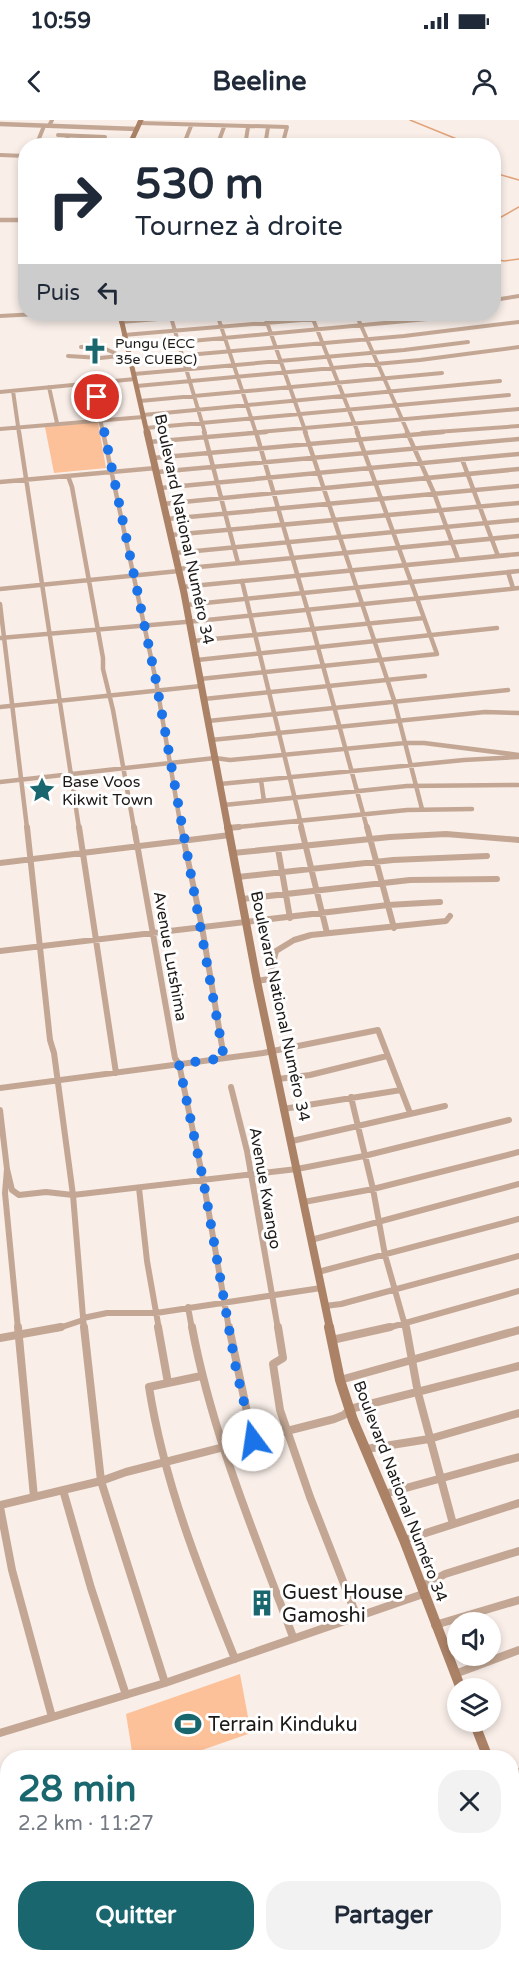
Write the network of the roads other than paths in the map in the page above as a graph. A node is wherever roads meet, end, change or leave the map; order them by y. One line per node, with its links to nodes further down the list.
1 (52, 120): 8 (street)
2 (212, 120): 10 (street)
3 (238, 120): 13 (street)
4 (271, 120): 11 (street)
5 (140, 121): 9 (street); 15 (main road)
6 (27, 123): 7 (street); 8 (street)
7 (0, 124)
8 (47, 126): 15 (street); 20 (street)
9 (191, 126): 10 (street); 22 (street)
10 (209, 126): 12 (street)
11 (268, 126): 14 (street); 25 (street); 26 (street)
12 (224, 127): 13 (street); 23 (street)
13 (235, 127): 14 (street)
14 (248, 127): 24 (street)
15 (137, 129): 21 (main road)
16 (58, 135): 17 (street)
17 (68, 136): 18 (street)
18 (88, 136): 19 (street)
19 (105, 137)
20 (40, 138)
21 (133, 138)
22 (186, 138)
23 (220, 138)
24 (246, 138)
25 (266, 138)
26 (284, 138)
27 (0, 155): 28 (street)
28 (18, 156)
29 (0, 219): 30 (street)
30 (18, 220)
31 (519, 296): 32 (street)
32 (501, 299)
33 (18, 315): 34 (street)
34 (0, 316)
35 (129, 321): 42 (street)
36 (172, 321): 48 (street)
37 (220, 321): 46 (street)
38 (274, 321): 43 (street)
39 (314, 321): 47 (street)
40 (360, 321): 45 (street)
41 (410, 321): 45 (street)
42 (121, 322): 50 (main road, Boulevard National Numéro 34)
43 (267, 322): 46 (street); 49 (street)
44 (519, 322): 52 (street)
45 (362, 326): 47 (street); 52 (street)
46 (221, 327): 48 (street); 51 (street)
47 (318, 330): 49 (street); 55 (street)
48 (175, 331): 50 (street); 53 (street)
49 (272, 334): 51 (street); 58 (street)
50 (124, 335): 57 (main road, Boulevard National Numéro 34)
51 (225, 338): 53 (street); 60 (street)
52 (368, 339): 55 (street); 61 (street)
53 (178, 342): 57 (street); 64 (street)
54 (468, 342): 61 (street)
55 (323, 343): 58 (street); 65 (street)
56 (81, 346): 63 (street)
57 (127, 347): 66 (main road, Boulevard National Numéro 34)
58 (276, 347): 60 (street); 67 (street)
59 (519, 347): 68 (street)
60 (229, 351): 64 (street); 69 (street)
61 (373, 352): 65 (street); 68 (street)
62 (68, 356): 63 (street)
63 (119, 356): 66 (street)
64 (182, 356): 66 (street); 70 (street)
65 (328, 356): 67 (street); 71 (street)
66 (130, 357): 76 (main road, Boulevard National Numéro 34)
67 (281, 361): 69 (street); 72 (street)
68 (379, 364): 71 (street); 75 (street)
69 (233, 365): 70 (street); 74 (street)
70 (185, 369): 76 (street); 78 (street)
71 (333, 369): 72 (street); 79 (street)
72 (285, 372): 74 (street); 81 (street)
73 (442, 373): 75 (street)
74 (237, 377): 78 (street); 83 (street)
75 (385, 379): 79 (street); 86 (street)
76 (135, 380): 78 (street); 80 (street); 90 (main road, Boulevard National Numéro 34)
77 (500, 381): 86 (street)
78 (189, 382): 87 (street)
79 (338, 382): 81 (street); 89 (street)
80 (93, 384): 82 (street); 101 (street)
81 (291, 386): 83 (street); 91 (street)
82 (49, 387): 84 (street); 102 (street)
83 (242, 390): 87 (street); 92 (street)
84 (13, 391): 85 (street); 106 (street)
85 (0, 392)
86 (392, 392): 89 (street); 93 (street)
87 (193, 395): 90 (street); 96 (street)
88 (509, 395): 93 (street)
89 (343, 396): 91 (street); 94 (street)
90 (140, 400): 98 (main road, Boulevard National Numéro 34)
91 (295, 401): 92 (street); 97 (street)
92 (247, 405): 96 (street); 99 (street)
93 (397, 405): 94 (street); 100 (street)
94 (348, 409): 97 (street); 104 (street)
95 (519, 409): 100 (street)
96 (198, 410): 98 (street); 103 (street)
97 (300, 414): 99 (street); 108 (street)
98 (143, 416): 101 (street); 107 (main road, Boulevard National Numéro 34)
99 (251, 418): 103 (street); 110 (street)
100 (404, 420): 104 (street); 111 (street)
101 (103, 421): 102 (street); 131 (street)
102 (57, 423): 106 (street)
103 (202, 423): 107 (street); 112 (street)
104 (355, 423): 108 (street); 113 (street)
105 (519, 426): 111 (street)
106 (18, 427): 109 (street); 137 (street)
107 (146, 428): 115 (main road, Boulevard National Numéro 34)
108 (304, 428): 110 (street); 116 (street)
109 (0, 429)
110 (256, 433): 112 (street); 117 (street)
111 (410, 434): 113 (street); 118 (street)
112 (205, 438): 115 (street); 120 (street)
113 (360, 439): 116 (street); 119 (street)
114 (519, 439): 118 (street)
115 (149, 442): 123 (main road, Boulevard National Numéro 34)
116 (310, 443): 117 (street); 122 (street)
117 (260, 448): 120 (street); 125 (street)
118 (416, 448): 119 (street); 126 (street)
119 (365, 452): 122 (street); 128 (street)
120 (209, 453): 123 (street); 127 (street)
121 (519, 454): 124 (street)
122 (314, 457): 125 (street); 132 (street)
123 (153, 458): 130 (main road, Boulevard National Numéro 34)
124 (462, 459): 126 (street); 133 (street)
125 (264, 462): 127 (street); 135 (street)
126 (421, 464): 128 (street); 136 (street)
127 (213, 467): 130 (street); 139 (street)
128 (371, 468): 132 (street); 140 (street)
129 (519, 469): 133 (street)
130 (156, 470): 131 (street); 142 (main road, Boulevard National Numéro 34)
131 (112, 472): 134 (street); 185 (street)
132 (320, 473): 135 (street); 143 (street)
133 (467, 474): 136 (street); 144 (street)
134 (68, 476): 137 (street); 187 (street, Avenue Lutshima)
135 (269, 478): 139 (street); 145 (street)
136 (427, 478): 140 (street); 146 (street)
137 (25, 480): 138 (street); 190 (street)
138 (0, 482)
139 (217, 482): 142 (street); 148 (street)
140 (376, 484): 143 (street); 147 (street)
141 (519, 486): 144 (street)
142 (160, 488): 151 (main road, Boulevard National Numéro 34)
143 (325, 488): 145 (street); 149 (street)
144 (475, 490): 146 (street); 152 (street)
145 (274, 493): 148 (street); 153 (street)
146 (434, 493): 147 (street); 154 (street)
147 (382, 498): 149 (street); 156 (street)
148 (222, 499): 151 (street); 155 (street)
149 (330, 503): 153 (street); 159 (street)
150 (519, 503): 152 (street)
151 (163, 504): 157 (main road, Boulevard National Numéro 34)
152 (481, 506): 154 (street); 160 (street)
153 (278, 508): 155 (street); 161 (street)
154 (440, 510): 156 (street); 162 (street)
155 (226, 514): 157 (street); 163 (street)
156 (388, 515): 159 (street); 164 (street)
157 (167, 519): 165 (main road, Boulevard National Numéro 34)
158 (519, 520): 160 (street)
159 (335, 521): 161 (street); 167 (street)
160 (487, 523): 162 (street); 168 (street)
161 (282, 525): 163 (street); 169 (street)
162 (446, 526): 164 (street); 170 (street)
163 (230, 530): 165 (street); 171 (street)
164 (394, 532): 167 (street); 172 (street)
165 (171, 535): 174 (main road, Boulevard National Numéro 34)
166 (519, 536): 168 (street)
167 (341, 537): 169 (street); 173 (street)
168 (494, 538): 170 (street); 176 (street)
169 (287, 542): 171 (street); 177 (street)
170 (452, 542): 172 (street); 178 (street)
171 (234, 547): 174 (street); 179 (street)
172 (400, 547): 173 (street); 180 (street)
173 (346, 552): 177 (street); 182 (street)
174 (175, 553): 181 (main road, Boulevard National Numéro 34)
175 (519, 554): 176 (street)
176 (498, 556): 178 (street)
177 (292, 558): 179 (street); 186 (street)
178 (458, 559): 180 (street)
179 (237, 563): 181 (street)
180 (405, 564): 182 (street); 189 (street)
181 (179, 570): 185 (street); 191 (main road, Boulevard National Numéro 34)
182 (352, 570): 186 (street); 192 (street)
183 (519, 571): 184 (street)
184 (508, 572): 189 (street); 193 (street)
185 (135, 575): 187 (street); 206 (street)
186 (297, 575): 188 (street); 195 (street)
187 (88, 580): 190 (street); 208 (street, Avenue Lutshima)
188 (242, 580): 191 (street); 196 (street)
189 (412, 582): 192 (street); 197 (street)
190 (42, 585): 194 (street); 210 (street)
191 (182, 587): 200 (main road, Boulevard National Numéro 34)
192 (358, 587): 195 (street); 199 (street)
193 (516, 588): 197 (street)
194 (0, 589)
195 (302, 593): 196 (street); 201 (street)
196 (247, 599): 200 (street); 202 (street)
197 (418, 599): 199 (street); 203 (street)
198 (0, 604): 213 (street)
199 (363, 604): 201 (street); 205 (street)
200 (186, 605): 204 (main road, Boulevard National Numéro 34)
201 (307, 610): 202 (street); 209 (street)
202 (251, 616): 204 (street); 211 (street)
203 (424, 618): 205 (street); 212 (street)
204 (189, 620): 206 (street); 214 (main road, Boulevard National Numéro 34)
205 (369, 623): 209 (street); 215 (street)
206 (144, 624): 208 (street); 226 (street)
207 (497, 628): 212 (street)
208 (96, 629): 210 (street); 229 (street, Avenue Lutshima)
209 (313, 629): 211 (street); 216 (street)
210 (49, 633): 213 (street); 232 (street)
211 (256, 635): 214 (street); 217 (street)
212 (431, 636): 215 (street); 219 (street)
213 (3, 638): 233 (street)
214 (193, 640): 218 (main road, Boulevard National Numéro 34)
215 (375, 643): 216 (street); 219 (street)
216 (318, 648): 217 (street); 220 (street)
217 (260, 654): 218 (street); 221 (street)
218 (196, 660): 224 (main road, Boulevard National Numéro 34)
219 (381, 660): 220 (street); 223 (street)
220 (323, 666): 221 (street); 225 (street)
221 (265, 672): 224 (street); 228 (street)
222 (425, 676): 223 (street)
223 (387, 680): 225 (street); 231 (street)
224 (201, 683): 226 (street); 230 (main road, Boulevard National Numéro 34)
225 (330, 686): 228 (street); 235 (street)
226 (157, 690): 229 (street); 248 (street)
227 (508, 690): 231 (street)
228 (270, 692): 230 (street); 236 (street)
229 (110, 695): 232 (street); 250 (street, Avenue Lutshima)
230 (204, 699): 239 (main road, Boulevard National Numéro 34)
231 (394, 700): 235 (street); 238 (street)
232 (59, 701): 233 (street); 252 (street)
233 (14, 705): 234 (street); 254 (street)
234 (0, 706)
235 (335, 707): 236 (street); 240 (street)
236 (275, 713): 239 (street); 241 (street)
237 (519, 713): 238 (street)
238 (399, 720): 240 (street); 243 (street)
239 (208, 721): 242 (main road, Boulevard National Numéro 34)
240 (341, 727): 241 (street); 244 (street)
241 (279, 733): 242 (street); 245 (street)
242 (211, 740): 247 (main road, Boulevard National Numéro 34)
243 (405, 743): 244 (street); 246 (street); 249 (street)
244 (346, 749): 245 (street); 251 (street)
245 (285, 754): 247 (street); 253 (street)
246 (519, 756): 249 (street)
247 (215, 758): 248 (street); 257 (main road, Boulevard National Numéro 34)
248 (171, 763): 250 (street); 271 (street)
249 (411, 765): 251 (street); 259 (street)
250 (122, 769): 252 (street); 273 (street, Avenue Lutshima)
251 (353, 771): 253 (street); 260 (street)
252 (70, 774): 254 (street); 276 (street)
253 (291, 777): 255 (street); 261 (street)
254 (22, 780): 256 (street); 278 (street)
255 (261, 780): 257 (street); 262 (street)
256 (0, 782)
257 (220, 784): 263 (main road, Boulevard National Numéro 34)
258 (518, 784): 259 (street)
259 (415, 786): 260 (street); 265 (street)
260 (358, 791): 261 (street); 266 (street)
261 (296, 797): 262 (street); 267 (street)
262 (264, 801): 263 (street)
263 (224, 805): 268 (main road, Boulevard National Numéro 34)
264 (472, 809): 265 (street)
265 (422, 810): 266 (street)
266 (365, 815): 267 (street); 269 (street)
267 (302, 822): 268 (street); 272 (street)
268 (229, 832): 271 (street); 275 (main road, Boulevard National Numéro 34)
269 (371, 839): 270 (street); 272 (street); 279 (street)
270 (519, 840)
271 (185, 842): 273 (street); 295 (street)
272 (308, 846): 274 (street); 281 (street)
273 (137, 847): 276 (street); 298 (street, Avenue Lutshima)
274 (278, 849): 275 (street); 282 (street)
275 (233, 853): 283 (main road, Boulevard National Numéro 34)
276 (83, 854): 278 (street); 299 (street)
277 (487, 856): 279 (street)
278 (31, 859): 280 (street); 300 (street)
279 (376, 860): 281 (street); 285 (street)
280 (0, 863)
281 (313, 868): 282 (street); 286 (street)
282 (283, 871): 283 (street); 287 (street)
283 (238, 877): 288 (main road, Boulevard National Numéro 34)
284 (497, 879): 285 (street)
285 (383, 883): 286 (street); 290 (street)
286 (318, 891): 287 (street); 291 (street)
287 (286, 895): 288 (street); 293 (street)
288 (242, 899): 294 (main road, Boulevard National Numéro 34)
289 (440, 902): 290 (street)
290 (388, 905): 291 (street); 296 (street)
291 (322, 914): 293 (street); 297 (street)
292 (450, 916): 296 (street)
293 (290, 918): 294 (street)
294 (246, 924): 295 (street); 302 (main road, Boulevard National Numéro 34)
295 (202, 927): 298 (street); 305 (street)
296 (394, 928): 297 (street)
297 (327, 933): 302 (street)
298 (152, 934): 299 (street); 306 (street, Avenue Lutshima)
299 (95, 939): 300 (street); 307 (street)
300 (40, 948): 301 (street); 309 (street)
301 (0, 951)
302 (257, 981): 303 (main road, Boulevard National Numéro 34)
303 (273, 1051): 304 (street); 305 (street); 308 (main road, Boulevard National Numéro 34)
304 (387, 1056): 308 (street); 312 (street)
305 (224, 1058): 306 (street)
306 (179, 1064): 307 (street); 326 (street, Avenue Lutshima)
307 (116, 1073): 309 (street)
308 (278, 1079): 315 (main road, Boulevard National Numéro 34)
309 (58, 1082): 310 (street); 330 (street)
310 (0, 1088)
311 (231, 1088): 325 (street, Avenue Kwango)
312 (401, 1090): 313 (street); 317 (street)
313 (351, 1097): 315 (street); 319 (street)
314 (445, 1106): 317 (street)
315 (283, 1109): 320 (main road, Boulevard National Numéro 34)
316 (0, 1110): 323 (street)
317 (410, 1113): 319 (street)
318 (509, 1120): 322 (street)
319 (357, 1126): 320 (street); 322 (street)
320 (292, 1141): 324 (main road, Boulevard National Numéro 34)
321 (519, 1152): 329 (street)
322 (364, 1156): 324 (street); 329 (street)
323 (7, 1169): 330 (street); 349 (street)
324 (297, 1169): 325 (street); 331 (main road, Boulevard National Numéro 34)
325 (251, 1174): 326 (street); 341 (street, Avenue Kwango)
326 (203, 1179): 328 (street); 342 (street, Avenue Lutshima)
327 (519, 1184): 333 (street)
328 (139, 1188): 330 (street); 345 (street)
329 (373, 1189): 331 (street); 333 (street)
330 (73, 1195): 346 (street)
331 (304, 1202): 334 (main road, Boulevard National Numéro 34)
332 (519, 1219): 335 (street)
333 (378, 1221): 334 (street); 335 (street)
334 (311, 1240): 337 (main road, Boulevard National Numéro 34)
335 (385, 1255): 337 (street); 339 (street)
336 (519, 1256): 339 (street)
337 (318, 1272): 338 (main road, Boulevard National Numéro 34)
338 (321, 1288): 341 (street); 343 (main road, Boulevard National Numéro 34)
339 (395, 1290): 343 (street); 347 (street)
340 (519, 1291): 347 (street)
341 (272, 1295): 342 (street); 360 (street, Avenue Kwango)
342 (225, 1301): 344 (street); 362 (street, Avenue Lutshima)
343 (325, 1306): 351 (main road, Boulevard National Numéro 34)
344 (188, 1307): 345 (street); 354 (street)
345 (156, 1313): 346 (street); 356 (street)
346 (83, 1319): 349 (street); 368 (street)
347 (405, 1323): 351 (street); 352 (street)
348 (519, 1330): 352 (street)
349 (20, 1336): 350 (street); 371 (street)
350 (0, 1338)
351 (332, 1340): 355 (main road, Boulevard National Numéro 34)
352 (412, 1360): 355 (street); 357 (street)
353 (519, 1365): 357 (street)
354 (201, 1376): 356 (street); 363 (street)
355 (340, 1380): 358 (main road, Boulevard National Numéro 34)
356 (168, 1383): 366 (street)
357 (418, 1393): 358 (street); 361 (street)
358 (350, 1409): 360 (street); 364 (main road, Boulevard National Numéro 34)
359 (519, 1413): 361 (street)
360 (288, 1431): 362 (street); 379 (street)
361 (429, 1439): 364 (street); 367 (street)
362 (253, 1440): 363 (street)
363 (224, 1448): 366 (street); 381 (street)
364 (366, 1449): 370 (main road, Boulevard National Numéro 34)
365 (519, 1457): 367 (street)
366 (166, 1463): 368 (street); 383 (street)
367 (440, 1479): 370 (street); 374 (street)
368 (101, 1481): 369 (street); 386 (street)
369 (63, 1490): 371 (street); 387 (street)
370 (384, 1494): 375 (main road, Boulevard National Numéro 34)
371 (34, 1497): 373 (street)
372 (519, 1503): 374 (street)
373 (0, 1506): 388 (street)
374 (453, 1524): 375 (street)
375 (404, 1540): 377 (main road, Boulevard National Numéro 34)
376 (519, 1552): 377 (street)
377 (422, 1591): 379 (street); 380 (main road, Boulevard National Numéro 34)
378 (519, 1600): 380 (street)
379 (357, 1617): 381 (street)
380 (435, 1625): 384 (main road, Boulevard National Numéro 34)
381 (293, 1637): 383 (street)
382 (519, 1650): 384 (street)
383 (235, 1659): 386 (street)
384 (455, 1674): 385 (main road, Boulevard National Numéro 34)
385 (457, 1678)
386 (165, 1683): 387 (street)
387 (126, 1695): 388 (street)
388 (52, 1717): 390 (street)
389 (478, 1732): 391 (main road)
390 (0, 1733)
391 (485, 1750)

